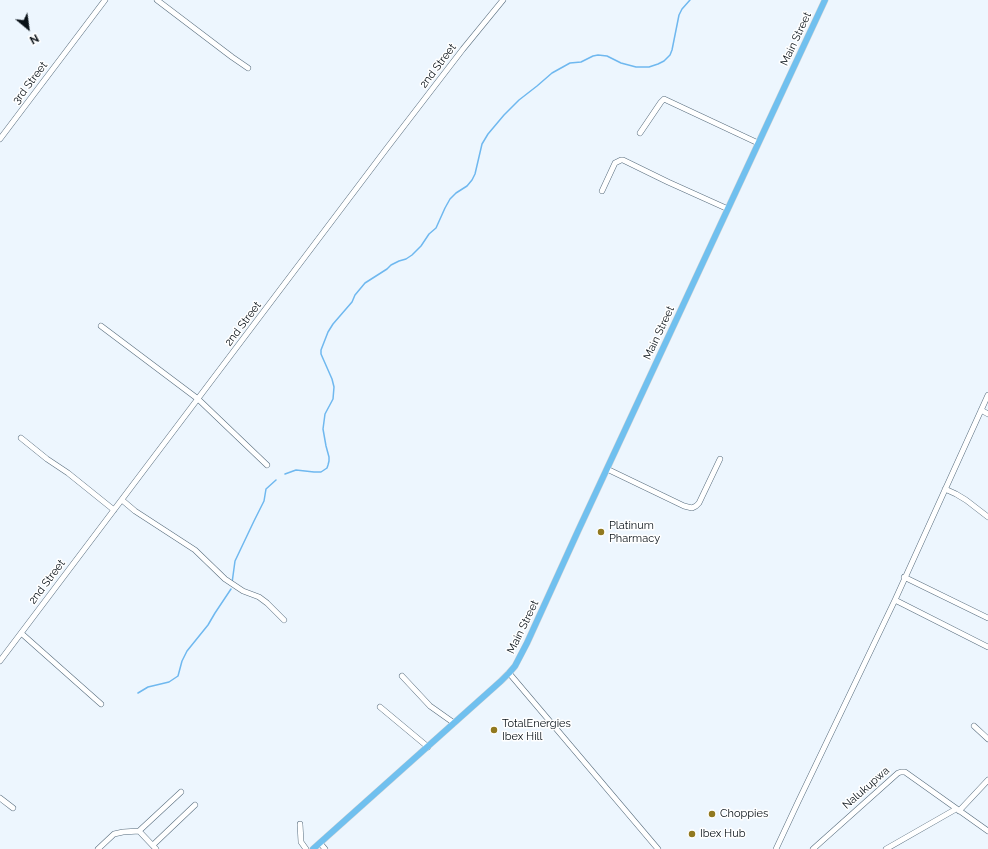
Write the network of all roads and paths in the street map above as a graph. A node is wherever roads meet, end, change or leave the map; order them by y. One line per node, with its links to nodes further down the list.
1 (105, 0): 7 (street, 3rd Street)
2 (157, 0): 5 (street)
3 (503, 0): 13 (street, 2nd Street)
4 (825, 0): 8 (main road, Main Street)
5 (248, 68)
6 (640, 133): 8 (street)
7 (0, 139)
8 (758, 143): 10 (main road, Main Street)
9 (602, 191): 10 (street)
10 (728, 209): 19 (main road, Main Street)
11 (101, 326): 13 (street)
12 (988, 395): 14 (street)
13 (198, 399): 18 (street); 21 (street, 2nd Street)
14 (981, 410): 15 (street); 20 (street)
15 (988, 414)
16 (21, 438): 22 (street)
17 (720, 459): 19 (street)
18 (267, 465)
19 (607, 469): 31 (main road, Main Street)
20 (945, 489): 23 (street); 24 (street)
21 (122, 500): 22 (street, 2nd Street); 27 (street)
22 (114, 510): 28 (street, 2nd Street)
23 (988, 517)
24 (904, 578): 25 (street); 26 (street)
25 (895, 600): 29 (street); 55 (street)
26 (988, 618)
27 (284, 620)
28 (21, 633): 30 (street, 2nd Street); 33 (street)
29 (988, 647)
30 (0, 661)
31 (509, 673): 35 (main road, Main Street); 54 (street)
32 (402, 676): 35 (street)
33 (101, 704)
34 (380, 707): 38 (street)
35 (454, 723): 38 (main road, Main Street)
36 (974, 726): 37 (street)
37 (988, 739)
38 (428, 747): 48 (main road, Main Street)
39 (988, 780): 44 (street)
40 (181, 792): 46 (street)
41 (0, 798): 43 (street)
42 (195, 805): 49 (street)
43 (13, 808)
44 (957, 810): 47 (street); 56 (street, Nalukupwa); 57 (street)
45 (300, 824): 51 (street)
46 (139, 831): 49 (street); 50 (street)
47 (988, 831)
48 (320, 844): 52 (main road, Main Street); 53 (street)
49 (154, 847)
50 (98, 849)
51 (306, 849)
52 (313, 849)
53 (325, 849)
54 (658, 849)
55 (776, 849)
56 (813, 849)
57 (886, 849)

